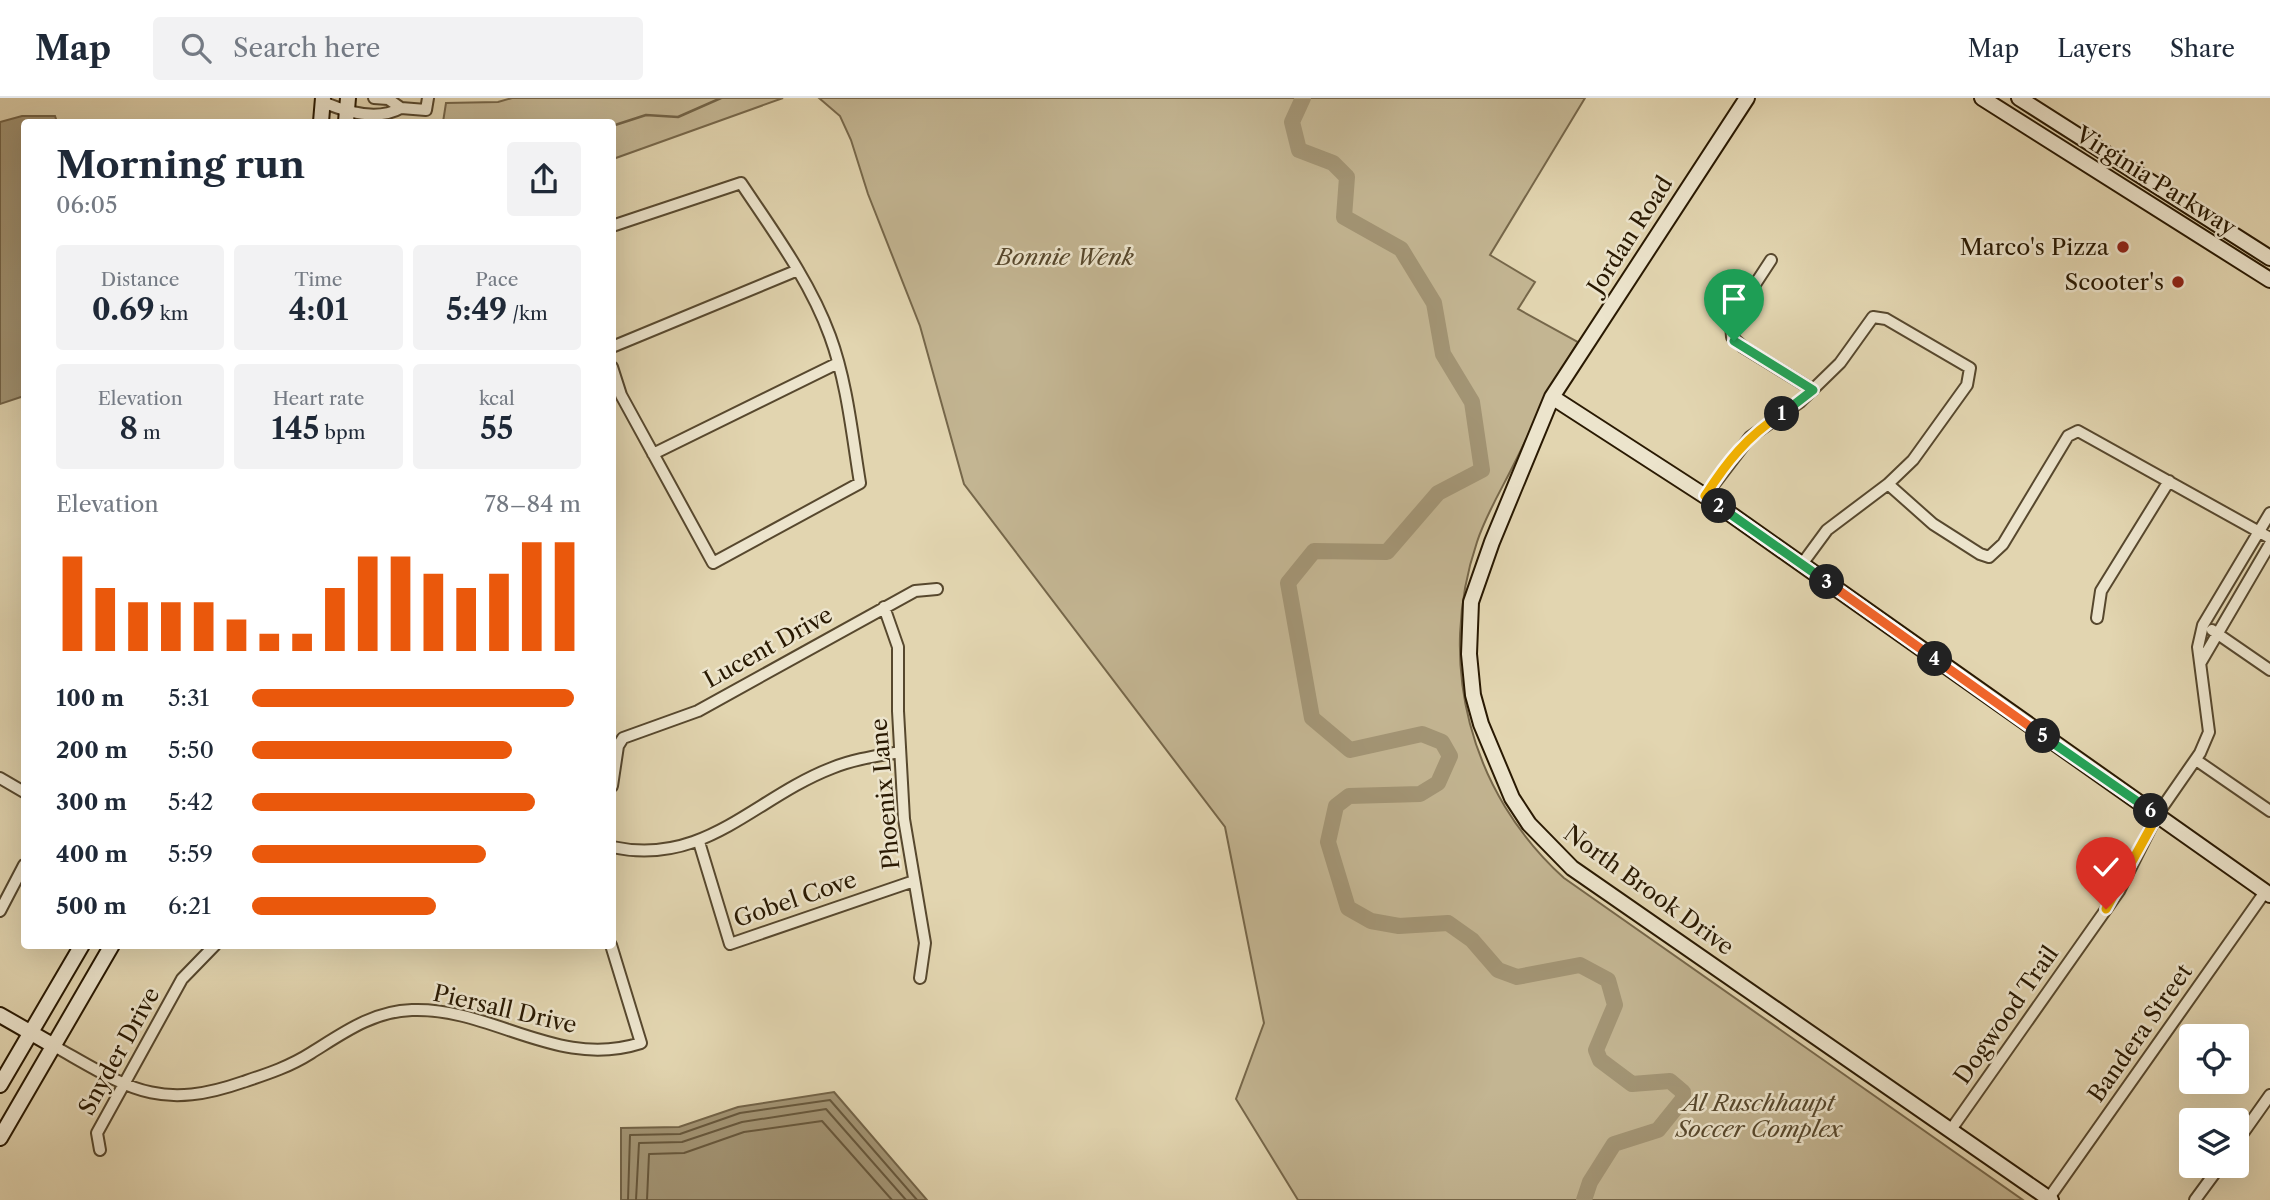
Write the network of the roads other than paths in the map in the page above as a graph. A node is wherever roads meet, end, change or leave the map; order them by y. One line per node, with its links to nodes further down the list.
1 (338, 98): 7 (street)
2 (374, 98): 8 (street)
3 (428, 98): 8 (street)
4 (1747, 98): 22 (street, Jordan Road)
5 (1982, 98): 12 (street, Virginia Parkway)
6 (2019, 98): 11 (street, Virginia Parkway)
7 (323, 100): 9 (street); 10 (street)
8 (401, 108): 9 (street)
9 (347, 111)
10 (321, 119)
11 (2113, 158): 12 (street); 14 (street, Virginia Parkway)
12 (2103, 174): 17 (street, Virginia Parkway)
13 (616, 225): 16 (street)
14 (2270, 258)
15 (1771, 260): 21 (street)
16 (797, 270): 18 (street); 19 (street)
17 (2270, 280)
18 (616, 345)
19 (838, 363): 23 (street); 23 (street)
20 (616, 379): 23 (street)
21 (1813, 390): 25 (street); 26 (street)
22 (1552, 397): 26 (street); 63 (street, North Brook Drive)
23 (653, 454)
24 (2169, 481): 25 (street); 28 (street); 33 (street)
25 (1888, 484): 30 (street)
26 (1705, 496): 30 (street)
27 (2270, 513): 28 (street, Dogwood Trail)
28 (2258, 532): 29 (street); 34 (street, Dogwood Trail)
29 (2270, 541): 35 (street)
30 (1802, 564): 44 (street)
31 (937, 589): 32 (street, Lucent Drive)
32 (884, 607): 38 (street, Phoenix Lane); 40 (street, Lucent Drive)
33 (2096, 618)
34 (2203, 625): 35 (street); 36 (street, Dogwood Trail)
35 (2215, 633): 36 (street); 37 (street)
36 (2201, 662): 39 (street, Dogwood Trail)
37 (2270, 670)
38 (900, 752): 45 (street); 48 (street, Phoenix Lane)
39 (2196, 760): 43 (street); 44 (street, Dogwood Trail)
40 (616, 761)
41 (0, 778): 42 (street)
42 (21, 790)
43 (2270, 811)
44 (2157, 816): 49 (street); 63 (street, Dogwood Trail)
45 (699, 842): 46 (street); 48 (street, Gobel Cove)
46 (616, 847)
47 (21, 871): 50 (street)
48 (914, 881): 55 (street, Phoenix Lane)
49 (2268, 893): 67 (street, Bandera Street)
50 (0, 911)
51 (80, 949): 57 (street)
52 (110, 949): 58 (street)
53 (211, 949): 60 (street, Snyder Drive)
54 (612, 949): 60 (street, Piersall Drive)
55 (920, 978)
56 (0, 1015): 57 (street)
57 (31, 1033): 58 (street); 59 (street)
58 (54, 1046): 60 (street, Piersall Drive); 64 (street)
59 (0, 1085)
60 (125, 1086): 65 (street, Snyder Drive)
61 (2270, 1096): 62 (street)
62 (2249, 1125)
63 (1950, 1131): 67 (street, North Brook Drive)
64 (0, 1138)
65 (100, 1150)
66 (2211, 1178): 68 (street)
67 (2050, 1199)
68 (2195, 1200)

